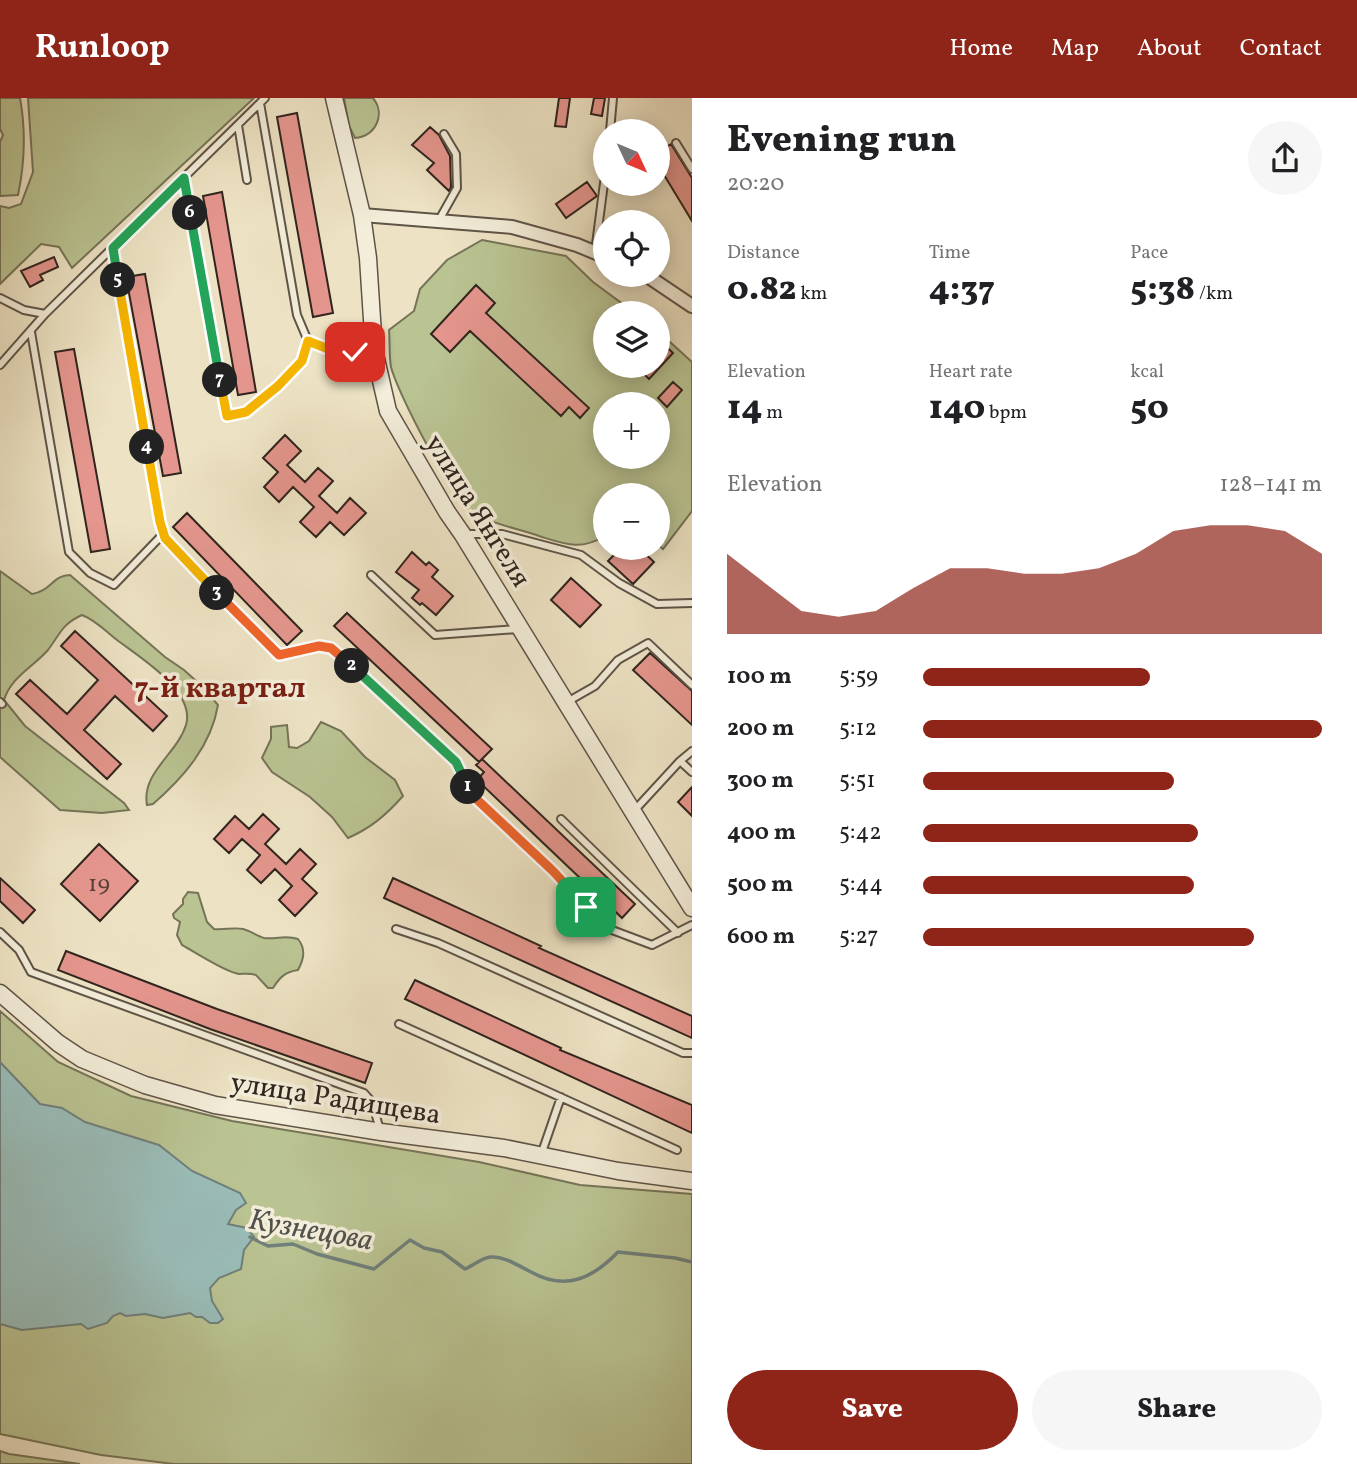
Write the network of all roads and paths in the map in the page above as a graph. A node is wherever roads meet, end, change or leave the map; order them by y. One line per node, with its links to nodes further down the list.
1 (334, 98): 11 (street, улица Янгеля)
2 (613, 98): 4 (lane)
3 (262, 101): 5 (lane); 20 (lane)
4 (611, 119)
5 (237, 125): 9 (lane); 10 (lane)
6 (444, 134): 12 (lane)
7 (676, 143): 8 (lane)
8 (692, 169)
9 (184, 178): 13 (lane); 20 (lane)
10 (247, 180)
11 (362, 215): 12 (street); 21 (street, улица Янгеля)
12 (439, 220): 14 (street)
13 (113, 248): 18 (lane); 23 (lane)
14 (593, 252)
15 (664, 287): 17 (street)
16 (0, 298): 18 (lane)
17 (692, 306)
18 (45, 314): 19 (lane)
19 (31, 332): 22 (lane); 23 (lane)
20 (308, 341): 21 (lane)
21 (374, 350): 24 (street, улица Янгеля)
22 (0, 365)
23 (163, 533): 40 (lane)
24 (463, 534): 26 (lane); 27 (street, улица Янгеля)
25 (371, 575): 27 (lane)
26 (692, 603)
27 (520, 628): 29 (street, улица Янгеля)
28 (692, 685): 29 (lane)
29 (566, 704): 33 (street, улица Янгеля)
30 (692, 751): 31 (lane)
31 (680, 761): 32 (lane); 33 (lane)
32 (692, 772)
33 (633, 812): 35 (street, улица Янгеля)
34 (561, 819): 40 (lane)
35 (685, 887): 36 (street, улица Янгеля)
36 (692, 908)
37 (692, 925): 40 (lane)
38 (396, 929): 43 (lane)
39 (0, 932): 45 (lane)
40 (678, 933)
41 (0, 993): 45 (street, улица Радищева)
42 (399, 1024): 44 (lane)
43 (692, 1053)
44 (561, 1097): 46 (lane); 47 (lane)
45 (381, 1132): 47 (street, улица Радищева)
46 (677, 1150)
47 (541, 1154): 48 (street, улица Радищева)
48 (692, 1181)

